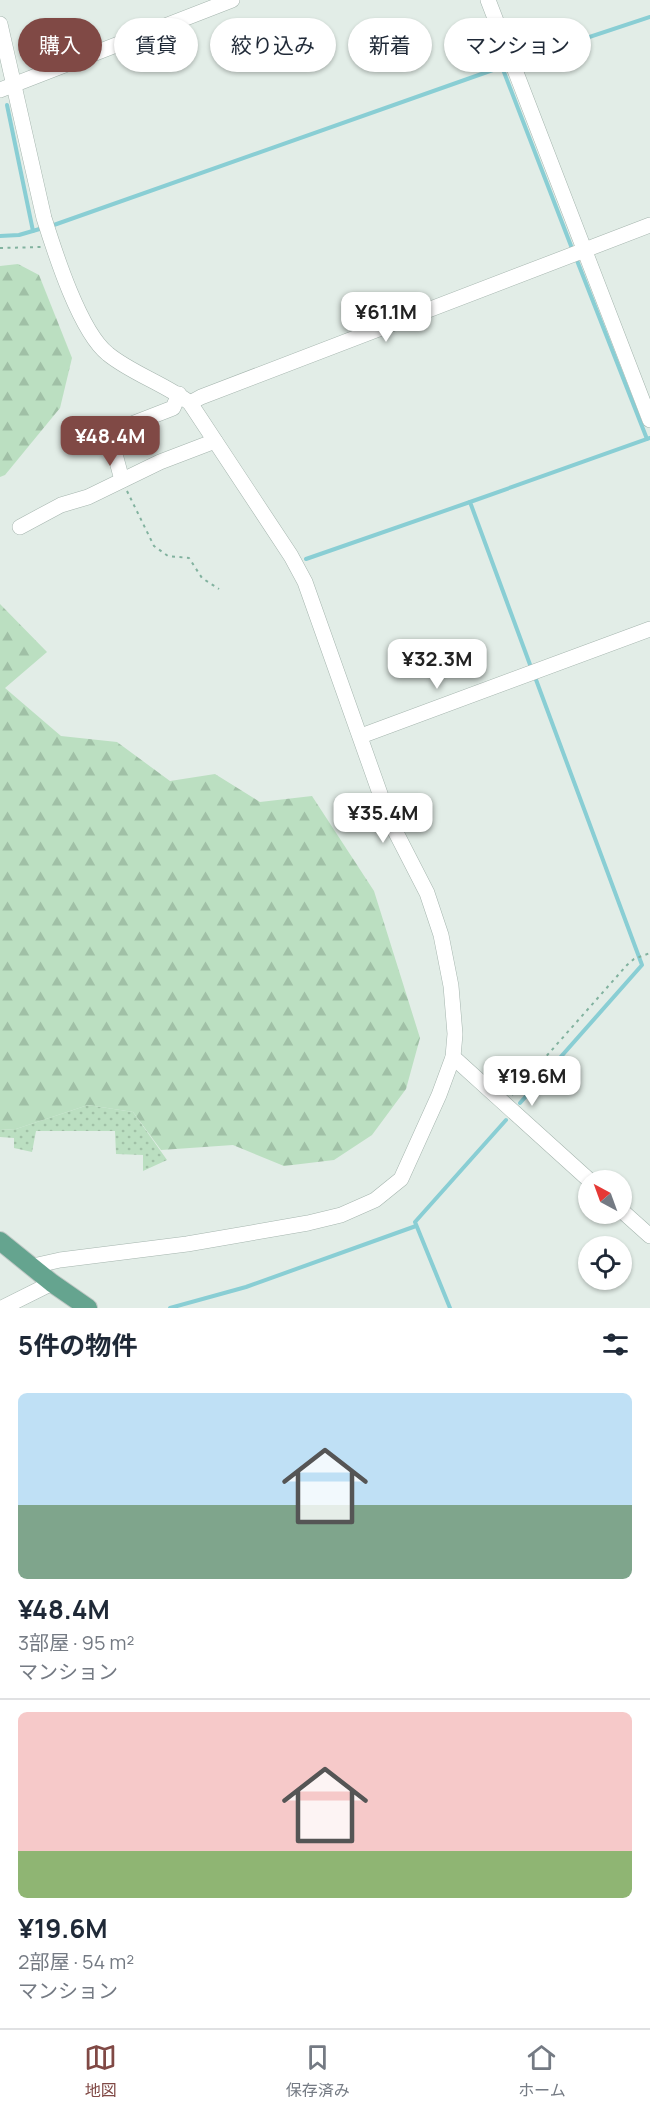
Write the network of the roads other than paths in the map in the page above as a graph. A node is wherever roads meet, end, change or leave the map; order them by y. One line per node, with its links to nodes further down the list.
1 (232, 0): 4 (street)
2 (488, 0): 6 (street)
3 (0, 24): 4 (street)
4 (7, 87): 7 (street)
5 (650, 225): 6 (street)
6 (577, 253): 7 (street); 8 (street)
7 (185, 399): 9 (street); 10 (street)
8 (650, 420)
9 (215, 441): 10 (street); 13 (street)
10 (122, 480): 11 (street)
11 (20, 527)
12 (650, 629): 13 (street)
13 (361, 736): 14 (street)
14 (453, 1057): 15 (street); 19 (street)
15 (578, 1170)
16 (632, 1220): 17 (street)
17 (650, 1236)
18 (0, 1241): 19 (main road)
19 (33, 1266): 20 (main road)
20 (52, 1283): 21 (street); 22 (main road)
21 (2, 1308)
22 (88, 1308)

